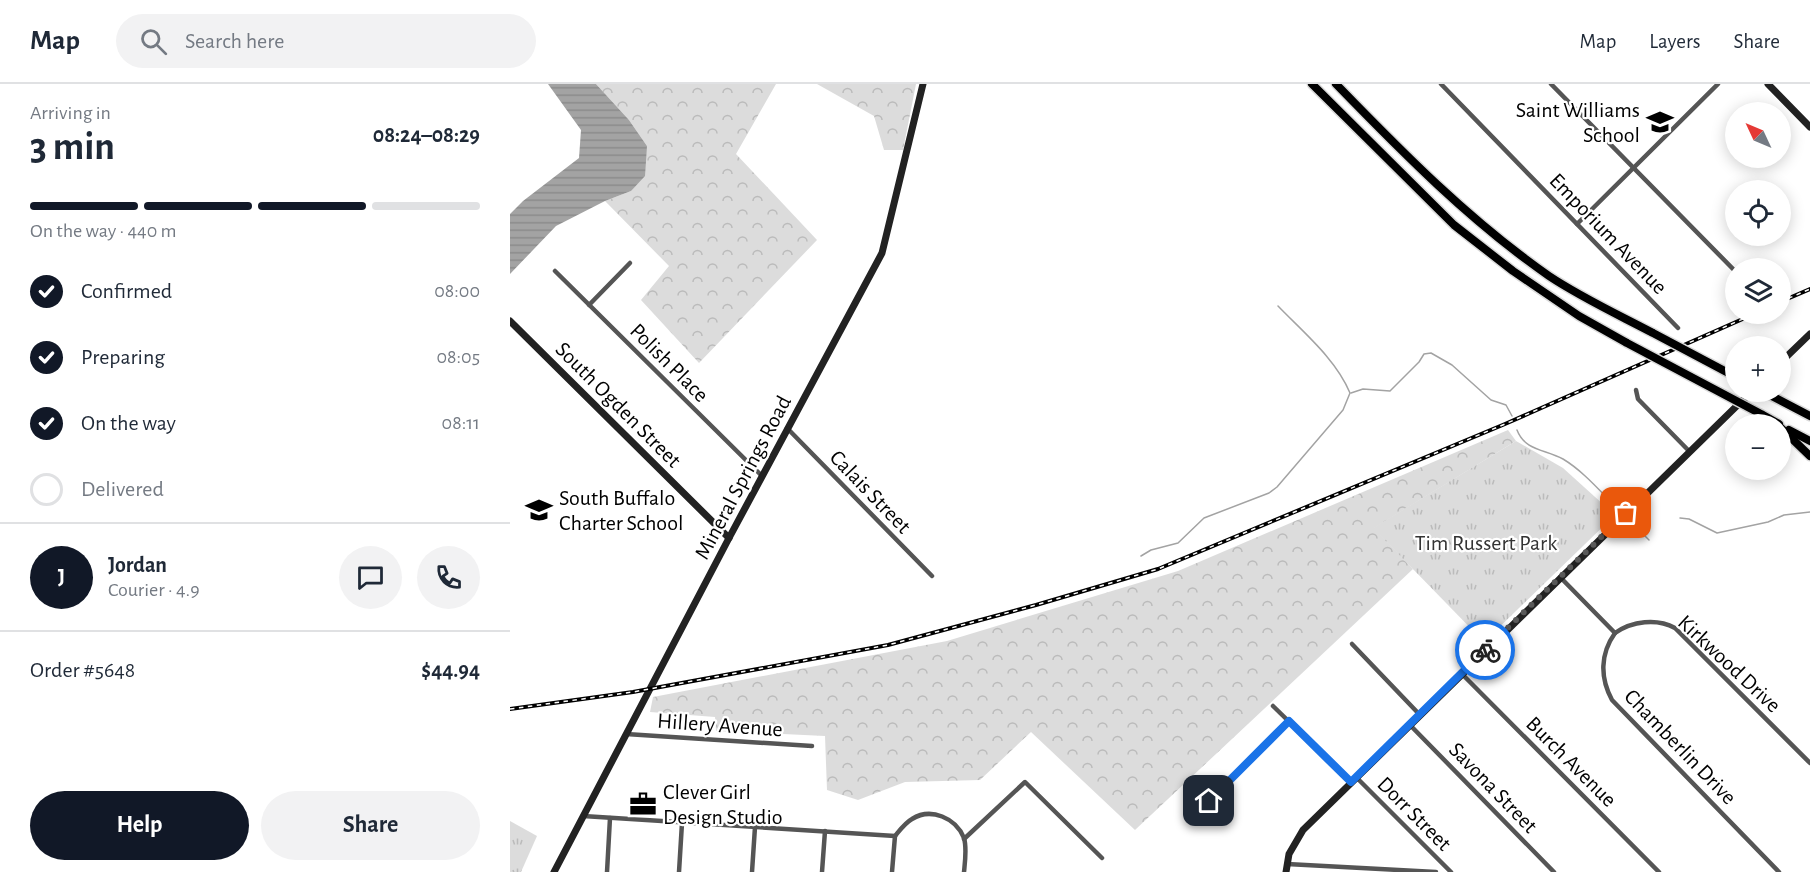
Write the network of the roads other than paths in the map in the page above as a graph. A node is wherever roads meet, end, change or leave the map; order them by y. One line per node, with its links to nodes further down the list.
1 (923, 84): 25 (street, Mineral Springs Road)
2 (1312, 84): 23 (highway, bridge)
3 (1336, 84): 19 (highway, bridge)
4 (1441, 84): 10 (street, Emporium Avenue)
5 (1551, 84): 9 (street)
6 (1718, 84): 9 (street)
7 (1768, 84): 8 (street)
8 (1810, 127)
9 (1634, 168): 10 (street); 11 (street)
10 (1577, 224): 16 (street, Emporium Avenue)
11 (1725, 261)
12 (630, 263): 14 (street)
13 (555, 271): 14 (street, Polish Place)
14 (589, 305): 31 (street, Polish Place)
15 (510, 321): 32 (street, South Ogden Street)
16 (1678, 328)
17 (1809, 336): 18 (street)
18 (1791, 353)
19 (1725, 370)
20 (1636, 390): 29 (street)
21 (1740, 402): 29 (street)
22 (1785, 402): 24 (highway)
23 (1761, 414)
24 (1810, 416)
25 (787, 428): 31 (street, Mineral Springs Road); 33 (street, Calais Street)
26 (1791, 431): 28 (highway)
27 (1791, 437): 30 (highway)
28 (1810, 441)
29 (1689, 451): 34 (street)
30 (1810, 456)
31 (762, 476): 32 (street, Mineral Springs Road)
32 (729, 538): 42 (street, Mineral Springs Road)
33 (932, 576)
34 (1560, 577): 35 (street); 37 (street)
35 (1615, 633): 44 (street, Kirkwood Drive); 67 (street, Chamberlin Drive)
36 (1352, 644): 39 (street)
37 (1461, 673): 39 (street); 66 (street, Burch Avenue)
38 (1273, 706): 40 (street, Dorr Street)
39 (1419, 714): 41 (street)
40 (1289, 721): 45 (street, Dorr Street); 46 (street)
41 (1409, 724): 45 (street); 65 (street, Savona Street)
42 (626, 734): 43 (street, Hillery Avenue); 47 (street, Mineral Springs Road)
43 (812, 746)
44 (1810, 764)
45 (1353, 779): 55 (street); 64 (street, Dorr Street)
46 (1209, 801)
47 (583, 816): 48 (street); 56 (street, Mineral Springs Road)
48 (610, 818): 49 (street); 57 (street)
49 (682, 823): 50 (street); 58 (street)
50 (755, 827): 51 (street); 59 (street)
51 (825, 831): 52 (street); 60 (street)
52 (895, 836): 53 (street); 61 (street)
53 (964, 839): 54 (street); 62 (street)
54 (1102, 858)
55 (1286, 868): 63 (street)
56 (554, 872)
57 (607, 872)
58 (679, 872)
59 (752, 872)
60 (822, 872)
61 (892, 872)
62 (964, 872)
63 (1436, 872)
64 (1451, 872)
65 (1554, 872)
66 (1659, 872)
67 (1779, 872)

